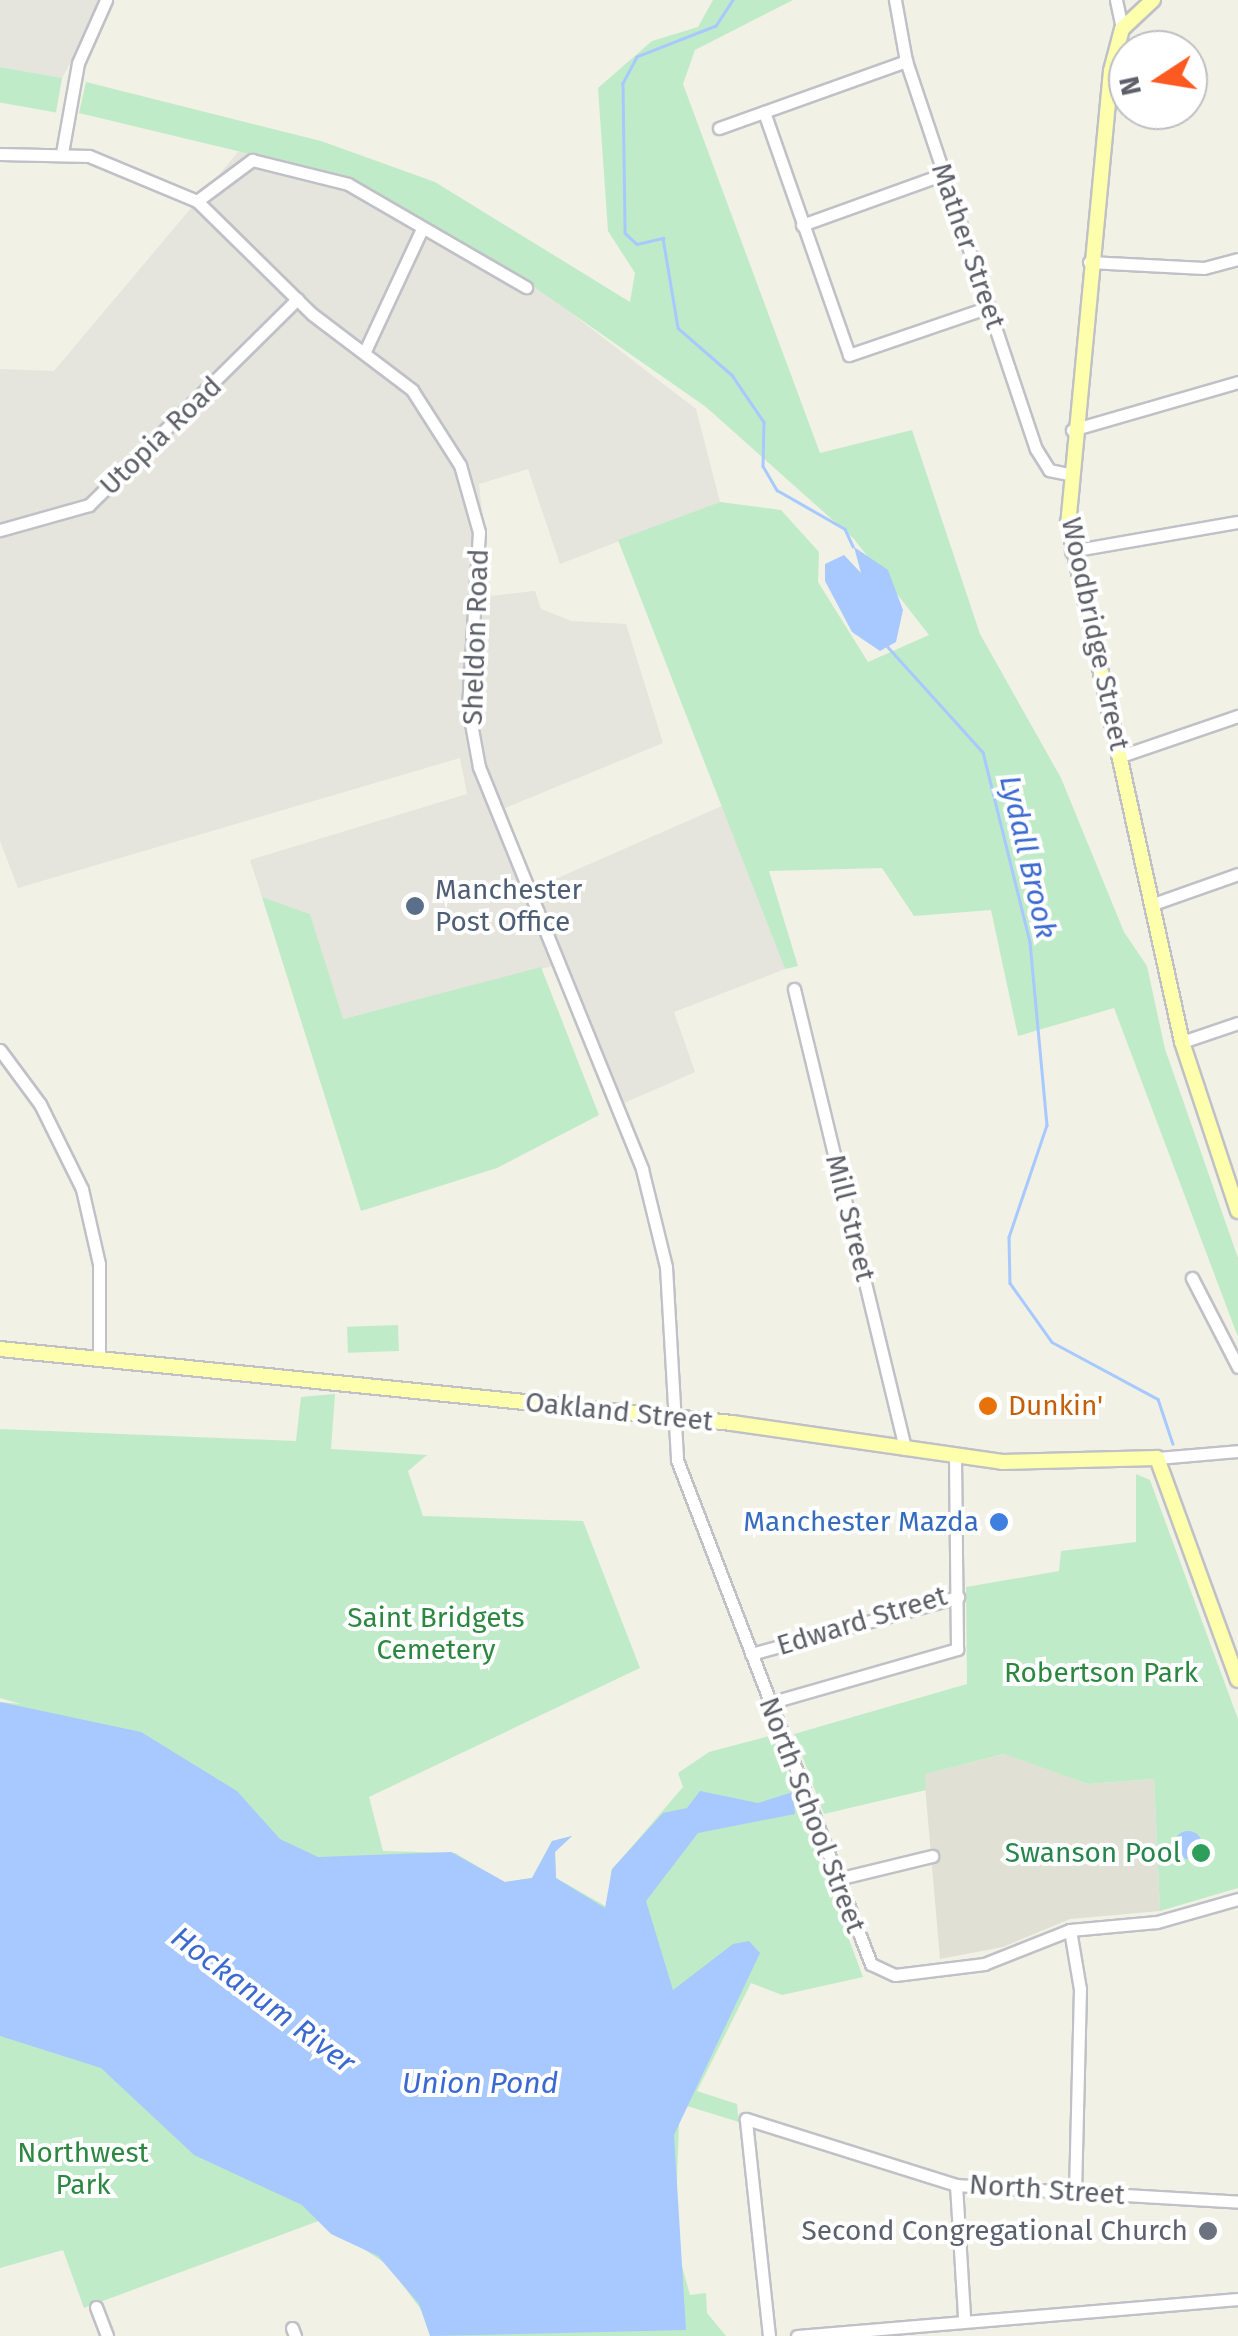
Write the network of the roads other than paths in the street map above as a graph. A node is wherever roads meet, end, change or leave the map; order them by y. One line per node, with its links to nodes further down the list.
1 (106, 0): 9 (street)
2 (895, 0): 6 (street, Mather Street)
3 (1116, 0): 5 (street)
4 (1152, 0): 5 (main road)
5 (1122, 29): 16 (main road, Woodbridge Street)
6 (906, 61): 7 (street); 11 (street, Mather Street)
7 (764, 112): 8 (street); 13 (street)
8 (719, 128)
9 (62, 153): 10 (street, Sheldon Road); 12 (street, Sheldon Road)
10 (0, 154)
11 (944, 174): 13 (street); 19 (street, Mather Street)
12 (197, 201): 14 (street); 18 (street, Sheldon Road)
13 (802, 225): 19 (street)
14 (421, 230): 17 (street); 20 (street)
15 (1238, 260): 16 (street)
16 (1089, 262): 22 (main road, Woodbridge Street)
17 (526, 287)
18 (298, 299): 20 (street, Sheldon Road); 25 (street, Utopia Road)
19 (989, 307): 23 (street, Mather Street)
20 (366, 352): 40 (street, Sheldon Road)
21 (1238, 382): 22 (street)
22 (1072, 430): 23 (main road, Woodbridge Street)
23 (1068, 474): 26 (main road, Woodbridge Street)
24 (1238, 522): 26 (street)
25 (0, 530)
26 (1071, 550): 28 (main road, Woodbridge Street)
27 (1238, 716): 28 (street)
28 (1121, 756): 30 (main road, Woodbridge Street)
29 (1238, 874): 30 (street)
30 (1152, 904): 33 (main road, Woodbridge Street)
31 (794, 989): 41 (street, Mill Street)
32 (1238, 1023): 33 (street)
33 (1182, 1042): 35 (main road, Woodbridge Street)
34 (0, 1050): 38 (street)
35 (1238, 1210)
36 (1192, 1278): 39 (street)
37 (0, 1349): 38 (main road, Oakland Street)
38 (98, 1356): 40 (main road, Oakland Street)
39 (1238, 1367)
40 (668, 1418): 41 (main road, Oakland Street); 46 (street, North School Street)
41 (904, 1449): 43 (main road, Oakland Street)
42 (1238, 1451): 44 (street, Oakland Street)
43 (955, 1457): 44 (main road, Oakland Street); 45 (street, Edward Street)
44 (1157, 1458): 47 (main road)
45 (958, 1597): 46 (street, Edward Street); 48 (street)
46 (751, 1654): 48 (street, North School Street)
47 (1238, 1680)
48 (770, 1703): 50 (street, North School Street)
49 (932, 1856): 50 (street)
50 (837, 1879): 52 (street, North School Street)
51 (1238, 1899): 52 (street, North School Street)
52 (1070, 1930): 54 (street)
53 (956, 2184): 54 (street, North Street); 58 (street); 60 (street, North Street)
54 (1075, 2192): 55 (street, North Street)
55 (1238, 2202)
56 (1238, 2299): 58 (street)
57 (96, 2307): 59 (street)
58 (964, 2316): 61 (street)
59 (106, 2336)
60 (769, 2336)
61 (797, 2336)

